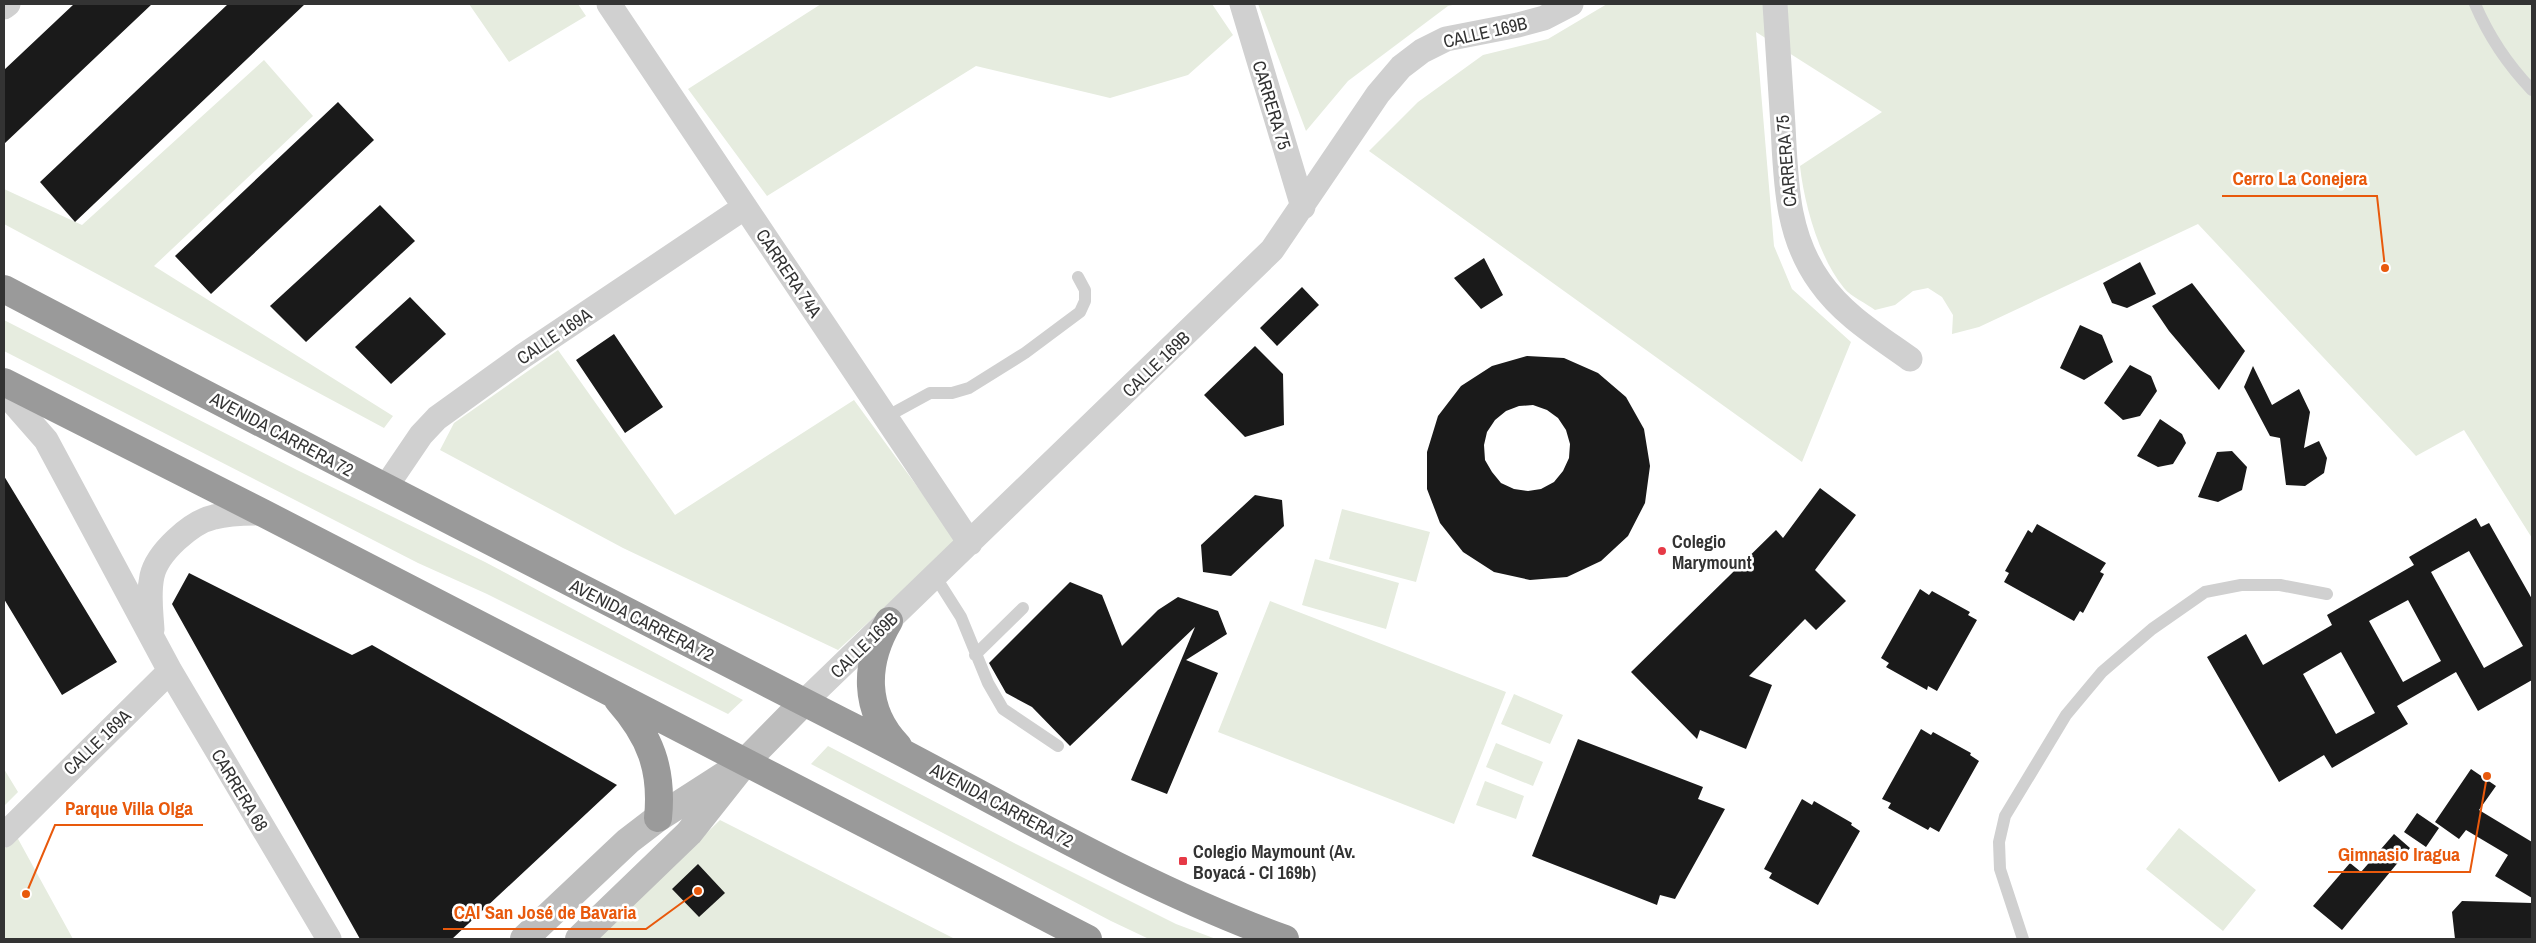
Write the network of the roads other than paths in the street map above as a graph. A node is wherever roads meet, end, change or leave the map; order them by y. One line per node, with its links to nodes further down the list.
1 (8, 4): 7 (street)
2 (609, 4): 9 (street, CARRERA 74A)
3 (1242, 4): 10 (street, CARRERA 75)
4 (1571, 4): 10 (street, CALLE 169B)
5 (1775, 4): 13 (street, CARRERA 75)
6 (2475, 4): 8 (lane)
7 (4, 7)
8 (2532, 90)
9 (745, 207): 16 (street, CARRERA 74A); 17 (street, CALLE 169A)
10 (1302, 207): 19 (street, CALLE 169B)
11 (1078, 277): 16 (lane)
12 (4, 289): 17 (highway, AVENIDA CARRERA 72)
13 (1910, 359)
14 (4, 382): 18 (highway)
15 (4, 392): 24 (street, CARRERA 68)
16 (886, 417): 19 (street, CARRERA 74A)
17 (385, 488): 28 (highway, AVENIDA CARRERA 72)
18 (263, 513): 24 (street, CARRERA 68); 27 (highway)
19 (970, 542): 20 (street, CALLE 169B)
20 (935, 576): 23 (street, CALLE 169B); 25 (lane)
21 (2327, 594): 39 (lane)
22 (1023, 608): 25 (lane)
23 (889, 621): 28 (street, CALLE 169B); 30 (highway)
24 (153, 640): 26 (street, CARRERA 68)
25 (975, 655): 29 (lane)
26 (170, 671): 33 (street, CALLE 169A); 34 (street, CARRERA 68)
27 (610, 691): 31 (highway); 32 (highway)
28 (803, 703): 30 (highway, AVENIDA CARRERA 72); 31 (main road, CALLE 169B)
29 (1058, 746)
30 (904, 753): 38 (highway, AVENIDA CARRERA 72)
31 (746, 761): 32 (main road, CALLE 169B); 36 (main road, CALLE 169B); 37 (highway)
32 (658, 818): 35 (main road, CALLE 169B)
33 (4, 835)
34 (329, 939)
35 (524, 939)
36 (579, 939)
37 (1088, 939)
38 (1285, 939)
39 (2023, 939)

